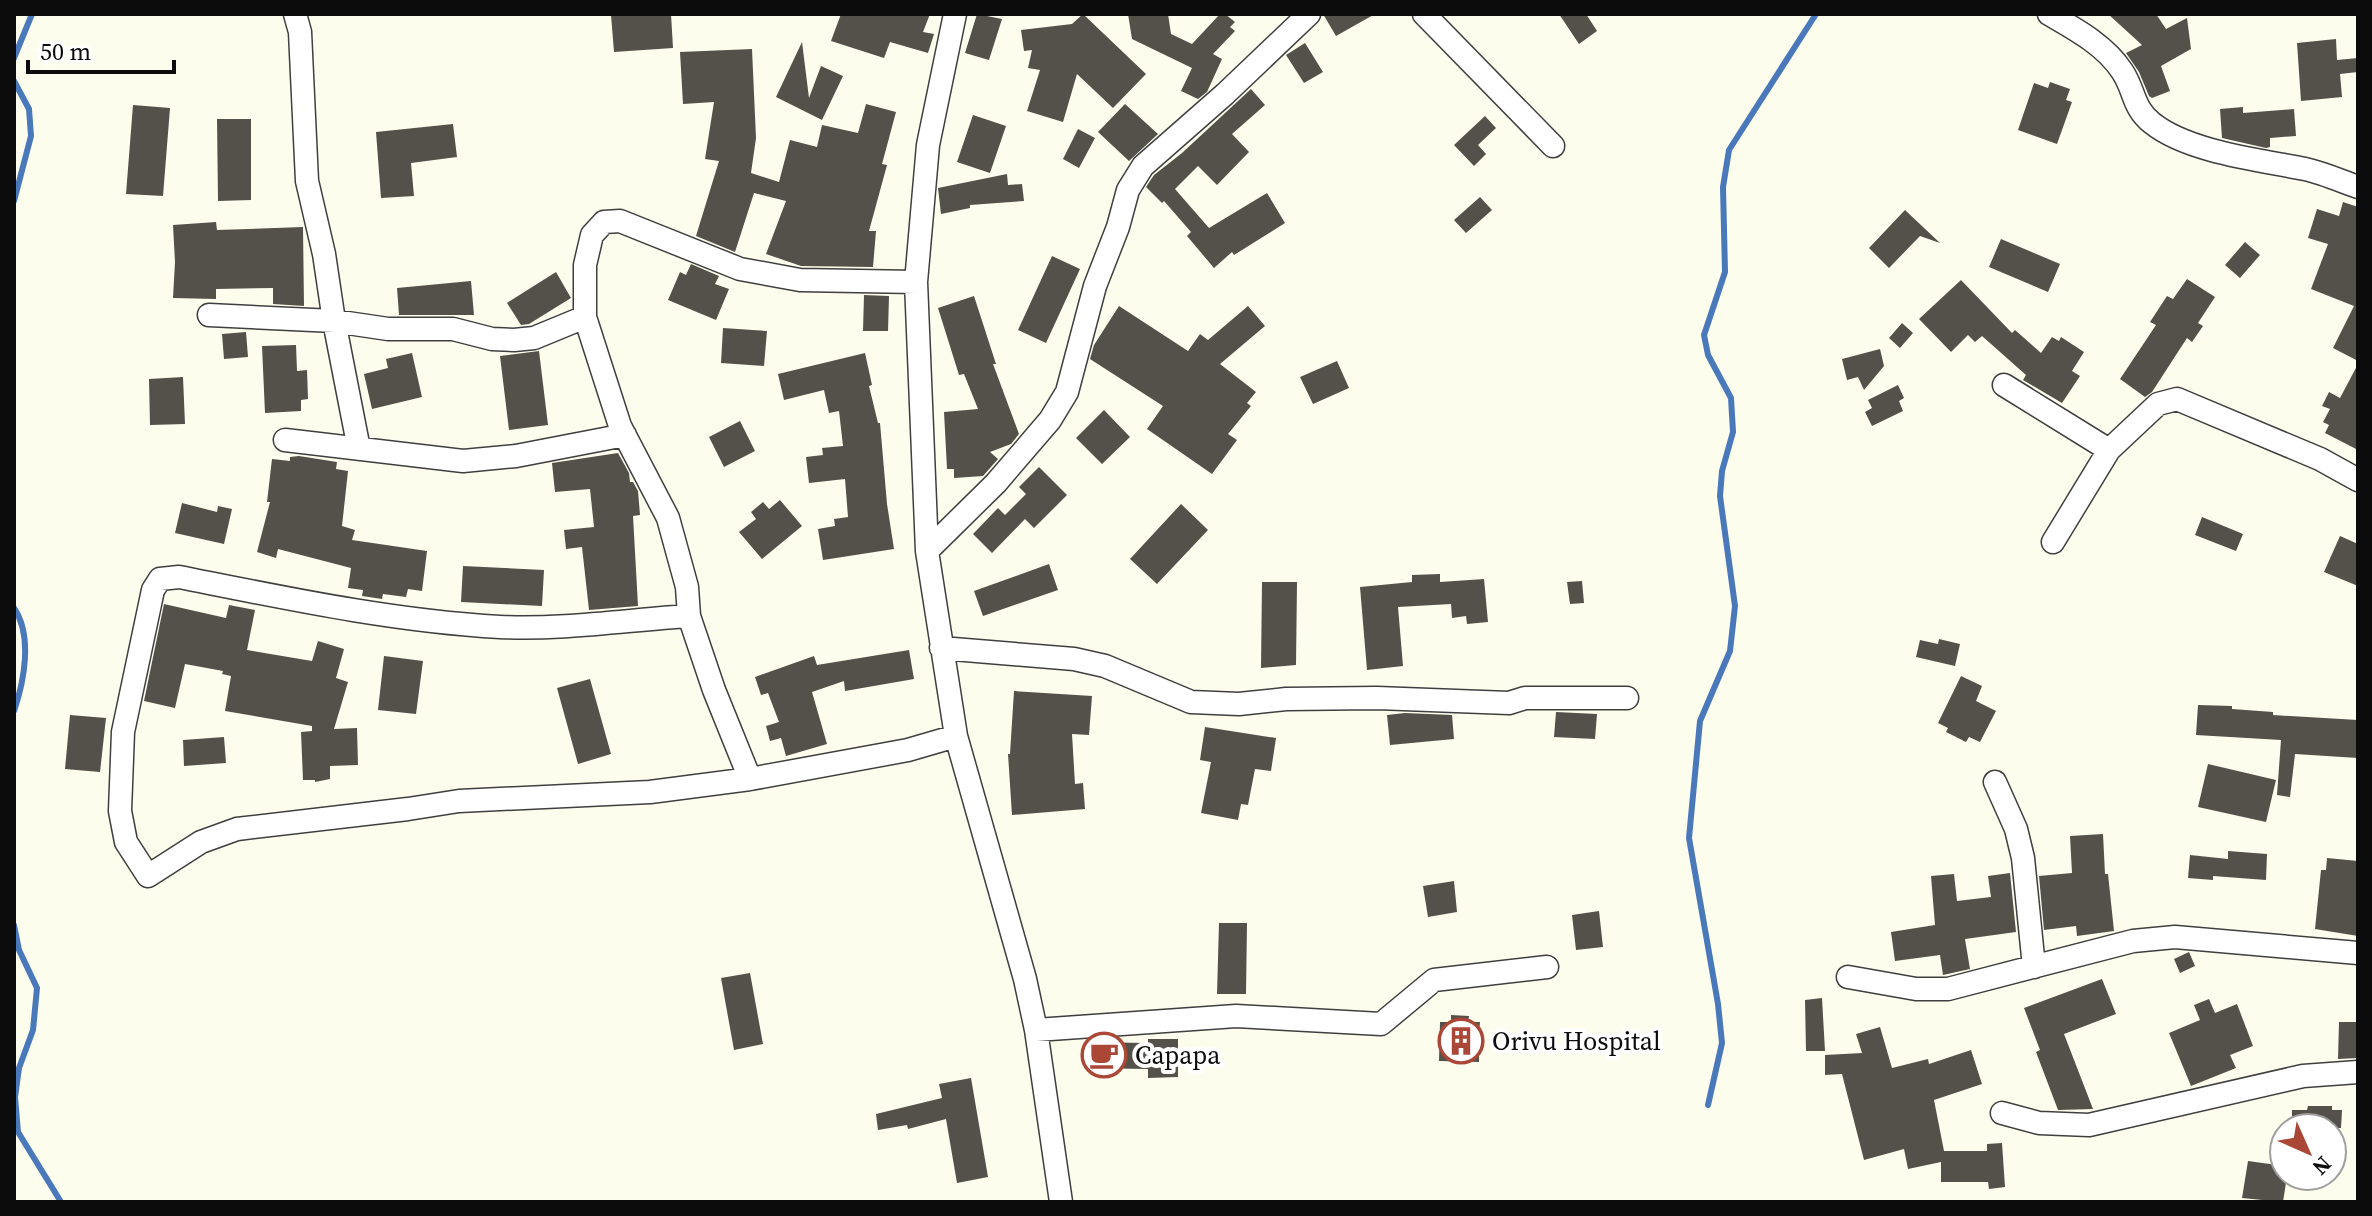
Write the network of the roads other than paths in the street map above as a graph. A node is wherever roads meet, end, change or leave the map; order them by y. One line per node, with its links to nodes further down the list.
1 (295, 14): 11 (street)
2 (955, 14): 8 (street)
3 (1309, 14): 19 (street)
4 (1424, 14): 6 (street)
5 (2049, 14): 7 (street)
6 (1553, 146)
7 (2358, 187)
8 (916, 282): 10 (street); 19 (street)
9 (209, 315): 11 (street)
10 (585, 317): 11 (street); 13 (street)
11 (334, 321): 15 (street)
12 (2004, 385): 16 (street)
13 (625, 435): 15 (street); 20 (street)
14 (285, 440): 15 (street)
15 (359, 449)
16 (2109, 450): 17 (street); 18 (street)
17 (2358, 480)
18 (2053, 542)
19 (927, 551): 21 (street)
20 (689, 616): 24 (street); 24 (street)
21 (941, 648): 22 (street); 23 (street)
22 (1627, 698)
23 (956, 736): 24 (street); 30 (street)
24 (750, 779)
25 (1995, 782): 28 (street)
26 (2358, 953): 28 (street)
27 (1547, 967): 30 (street)
28 (2034, 967): 29 (street)
29 (1848, 977)
30 (1036, 1030): 33 (street)
31 (2358, 1072): 32 (street)
32 (2002, 1113)
33 (1061, 1202)

